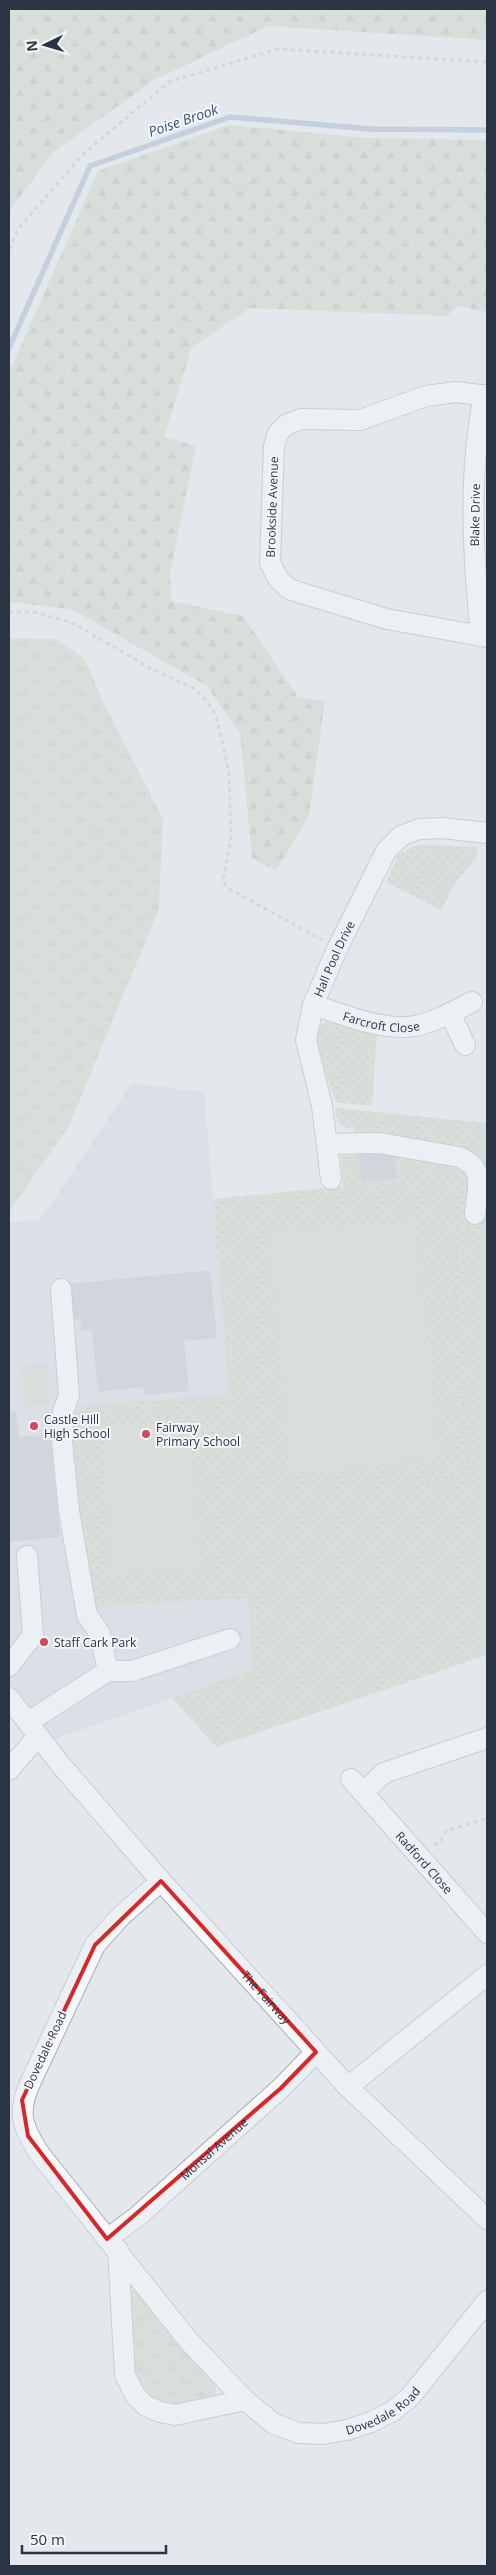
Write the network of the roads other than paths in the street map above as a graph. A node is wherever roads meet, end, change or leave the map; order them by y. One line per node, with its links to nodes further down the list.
1 (486, 395): 2 (street, Blake Drive); 2 (street, Brookside Avenue)
2 (484, 637)
3 (487, 834): 5 (street, Hall Pool Drive)
4 (472, 1002): 6 (street, Farcroft Close)
5 (313, 1005): 6 (street, Farcroft Close); 8 (street, Hall Pool Drive)
6 (450, 1013): 7 (street)
7 (465, 1045)
8 (328, 1144): 9 (street, Hall Pool Drive); 10 (street)
9 (331, 1180)
10 (467, 1215)
11 (61, 1289): 15 (street)
12 (27, 1556): 14 (street)
13 (230, 1639): 15 (street)
14 (9, 1666)
15 (108, 1671): 17 (street)
16 (9, 1698): 17 (street, The Fairway)
17 (33, 1729): 19 (street); 20 (street, The Fairway)
18 (477, 1738): 21 (street, Radford Close)
19 (9, 1770)
20 (161, 1881): 23 (street, The Fairway); 26 (street, Dovedale Road)
21 (487, 1933)
22 (487, 1975): 24 (street)
23 (316, 2052): 24 (street, The Fairway); 26 (street, Monsal Avenue)
24 (348, 2087): 25 (street, The Fairway)
25 (487, 2219)
26 (113, 2244): 28 (street, Dovedale Road); 28 (street)
27 (487, 2302): 28 (street, Dovedale Road)
28 (245, 2400)

